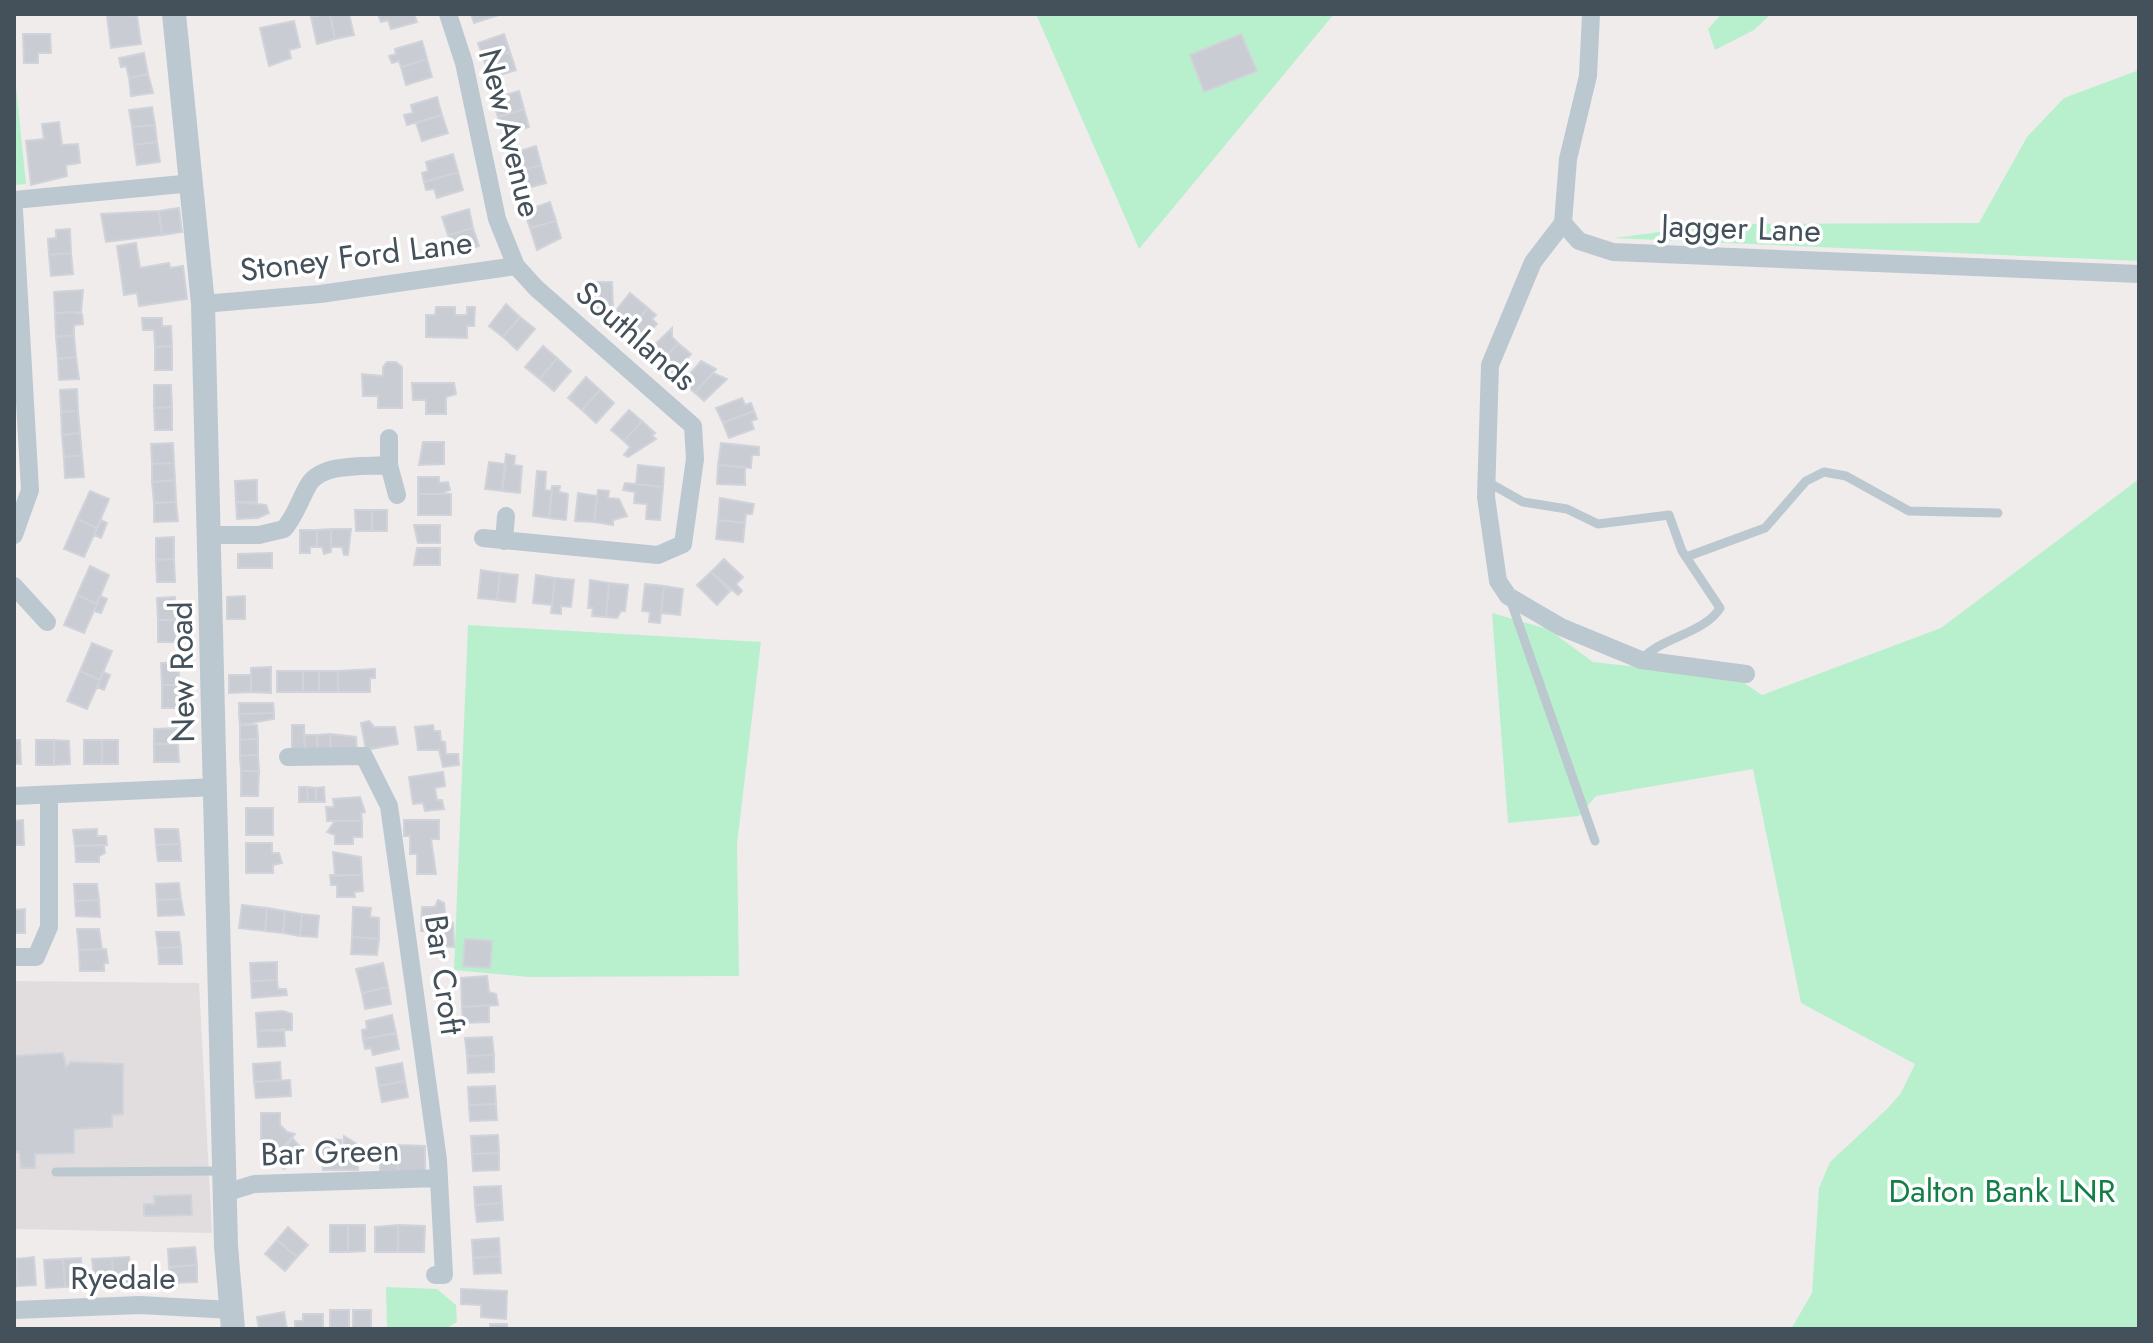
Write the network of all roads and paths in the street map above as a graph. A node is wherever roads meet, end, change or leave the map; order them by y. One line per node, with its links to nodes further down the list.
1 (174, 14): 4 (street, New Road)
2 (448, 14): 8 (street, New Avenue)
3 (1591, 14): 7 (street)
4 (193, 183): 5 (street); 10 (street, New Road)
5 (14, 200)
6 (14, 210): 11 (street)
7 (1563, 223): 9 (street, Jagger Lane); 14 (street)
8 (516, 266): 10 (street, Stoney Ford Lane); 21 (street, Southlands)
9 (2139, 274)
10 (203, 304): 19 (street, New Road)
11 (21, 417): 18 (street)
12 (389, 438): 13 (street)
13 (389, 465): 15 (street); 19 (street)
14 (1486, 481): 22 (lane); 24 (street)
15 (397, 495)
16 (1998, 513): 22 (lane)
17 (506, 516): 21 (street)
18 (14, 535)
19 (211, 535): 29 (street, New Road)
20 (483, 538): 21 (street, Southlands)
21 (504, 541)
22 (1686, 557): 26 (lane)
23 (14, 586): 25 (street)
24 (1508, 596): 26 (street); 32 (lane)
25 (47, 622)
26 (1641, 660): 27 (street)
27 (1746, 674)
28 (288, 757): 35 (street, Bar Croft)
29 (216, 787): 31 (street); 36 (street, New Road)
30 (14, 796): 31 (street)
31 (49, 796): 33 (street)
32 (1595, 841)
33 (14, 957)
34 (56, 1172): 36 (lane)
35 (439, 1178): 36 (street, Bar Green); 37 (street, Bar Croft)
36 (225, 1182): 39 (street, New Road)
37 (435, 1275)
38 (14, 1310): 39 (street, Ryedale)
39 (233, 1319)

